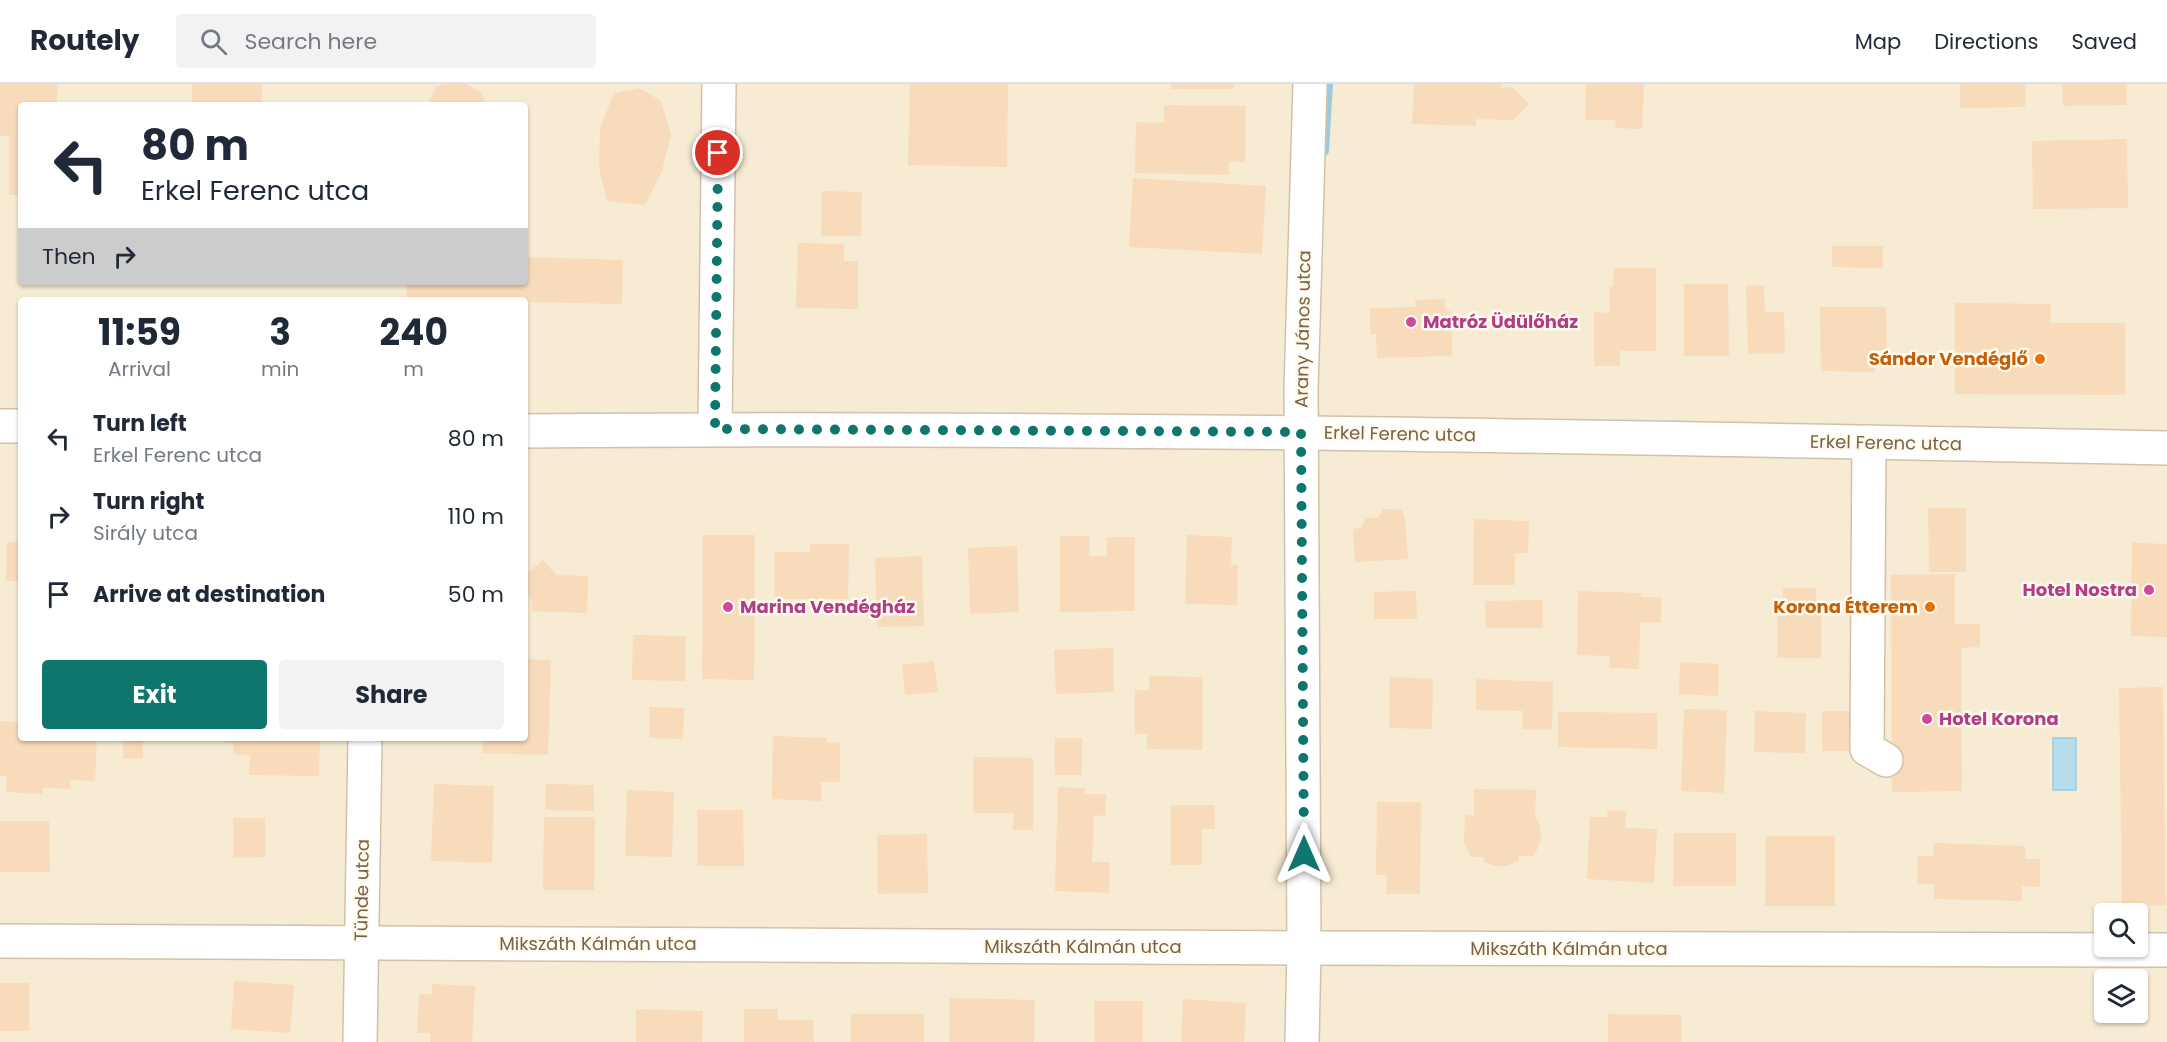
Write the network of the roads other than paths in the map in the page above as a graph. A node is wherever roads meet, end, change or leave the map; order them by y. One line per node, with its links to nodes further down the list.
1 (719, 84): 5 (street)
2 (1310, 84): 7 (street, Arany János utca)
3 (0, 426): 4 (street)
4 (18, 426)
5 (715, 429): 6 (street, Erkel Ferenc utca); 7 (street, Erkel Ferenc utca)
6 (528, 431)
7 (1301, 432): 8 (street, Erkel Ferenc utca); 14 (street, Arany János utca)
8 (1869, 442): 9 (street, Erkel Ferenc utca); 11 (street)
9 (2167, 448)
10 (365, 741): 13 (street, Tünde utca)
11 (1886, 760)
12 (0, 941): 13 (street, Mikszáth Kálmán utca)
13 (362, 942): 14 (street, Mikszáth Kálmán utca); 16 (street, Tünde utca)
14 (1304, 948): 15 (street, Mikszáth Kálmán utca); 17 (street, Arany János utca)
15 (2167, 950)
16 (360, 1042)
17 (1302, 1042)

